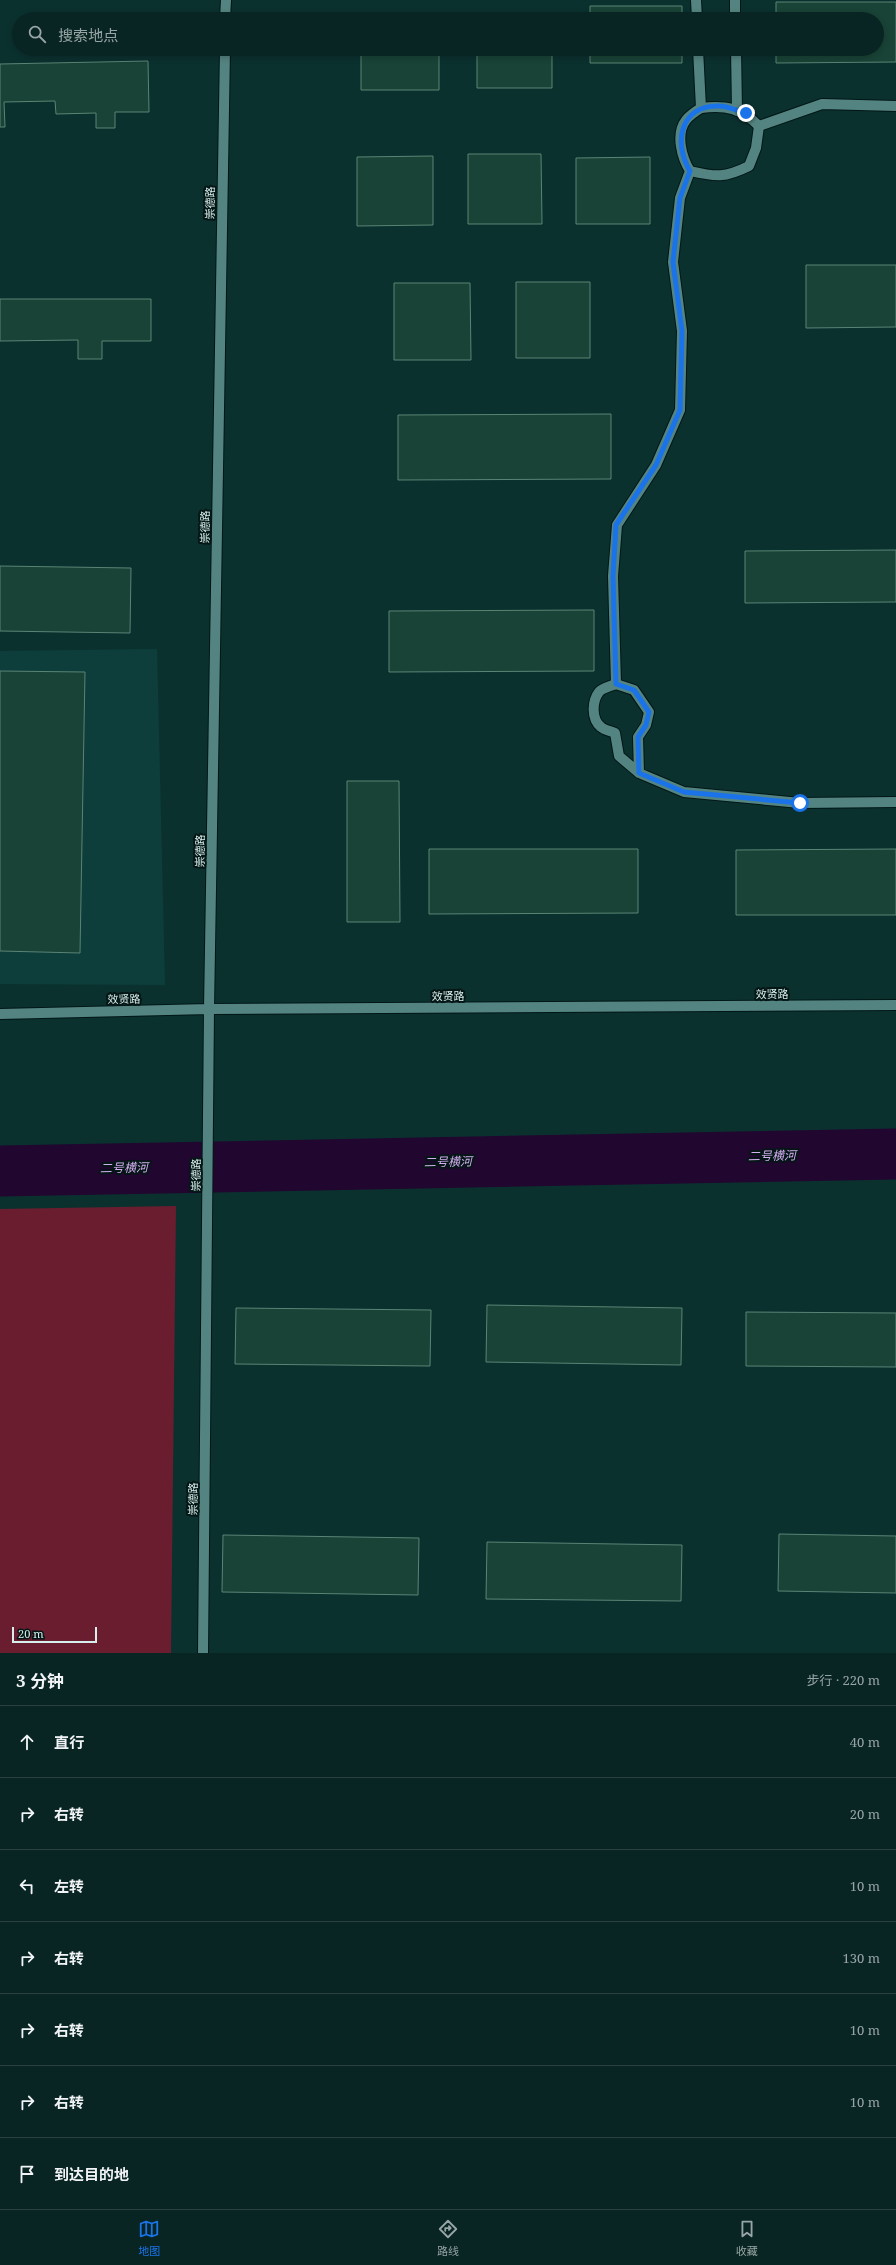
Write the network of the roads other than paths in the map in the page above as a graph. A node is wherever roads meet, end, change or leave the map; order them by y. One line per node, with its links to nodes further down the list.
1 (226, 0): 4 (street)
2 (696, 0): 5 (street)
3 (735, 0): 6 (street)
4 (225, 12)
5 (697, 12)
6 (735, 12)
7 (225, 56): 19 (street, 崇德路)
8 (698, 56): 11 (street)
9 (736, 56): 12 (street)
10 (896, 106): 13 (street)
11 (701, 108): 12 (street); 14 (street)
12 (736, 111): 13 (street)
13 (759, 126): 14 (street)
14 (690, 171): 15 (street)
15 (616, 684): 16 (street); 16 (street)
16 (639, 773): 17 (street)
17 (896, 802)
18 (896, 1005): 19 (street, 效贤路)
19 (209, 1009): 20 (street, 效贤路); 21 (street, 崇德路)
20 (0, 1014)
21 (203, 1653)

